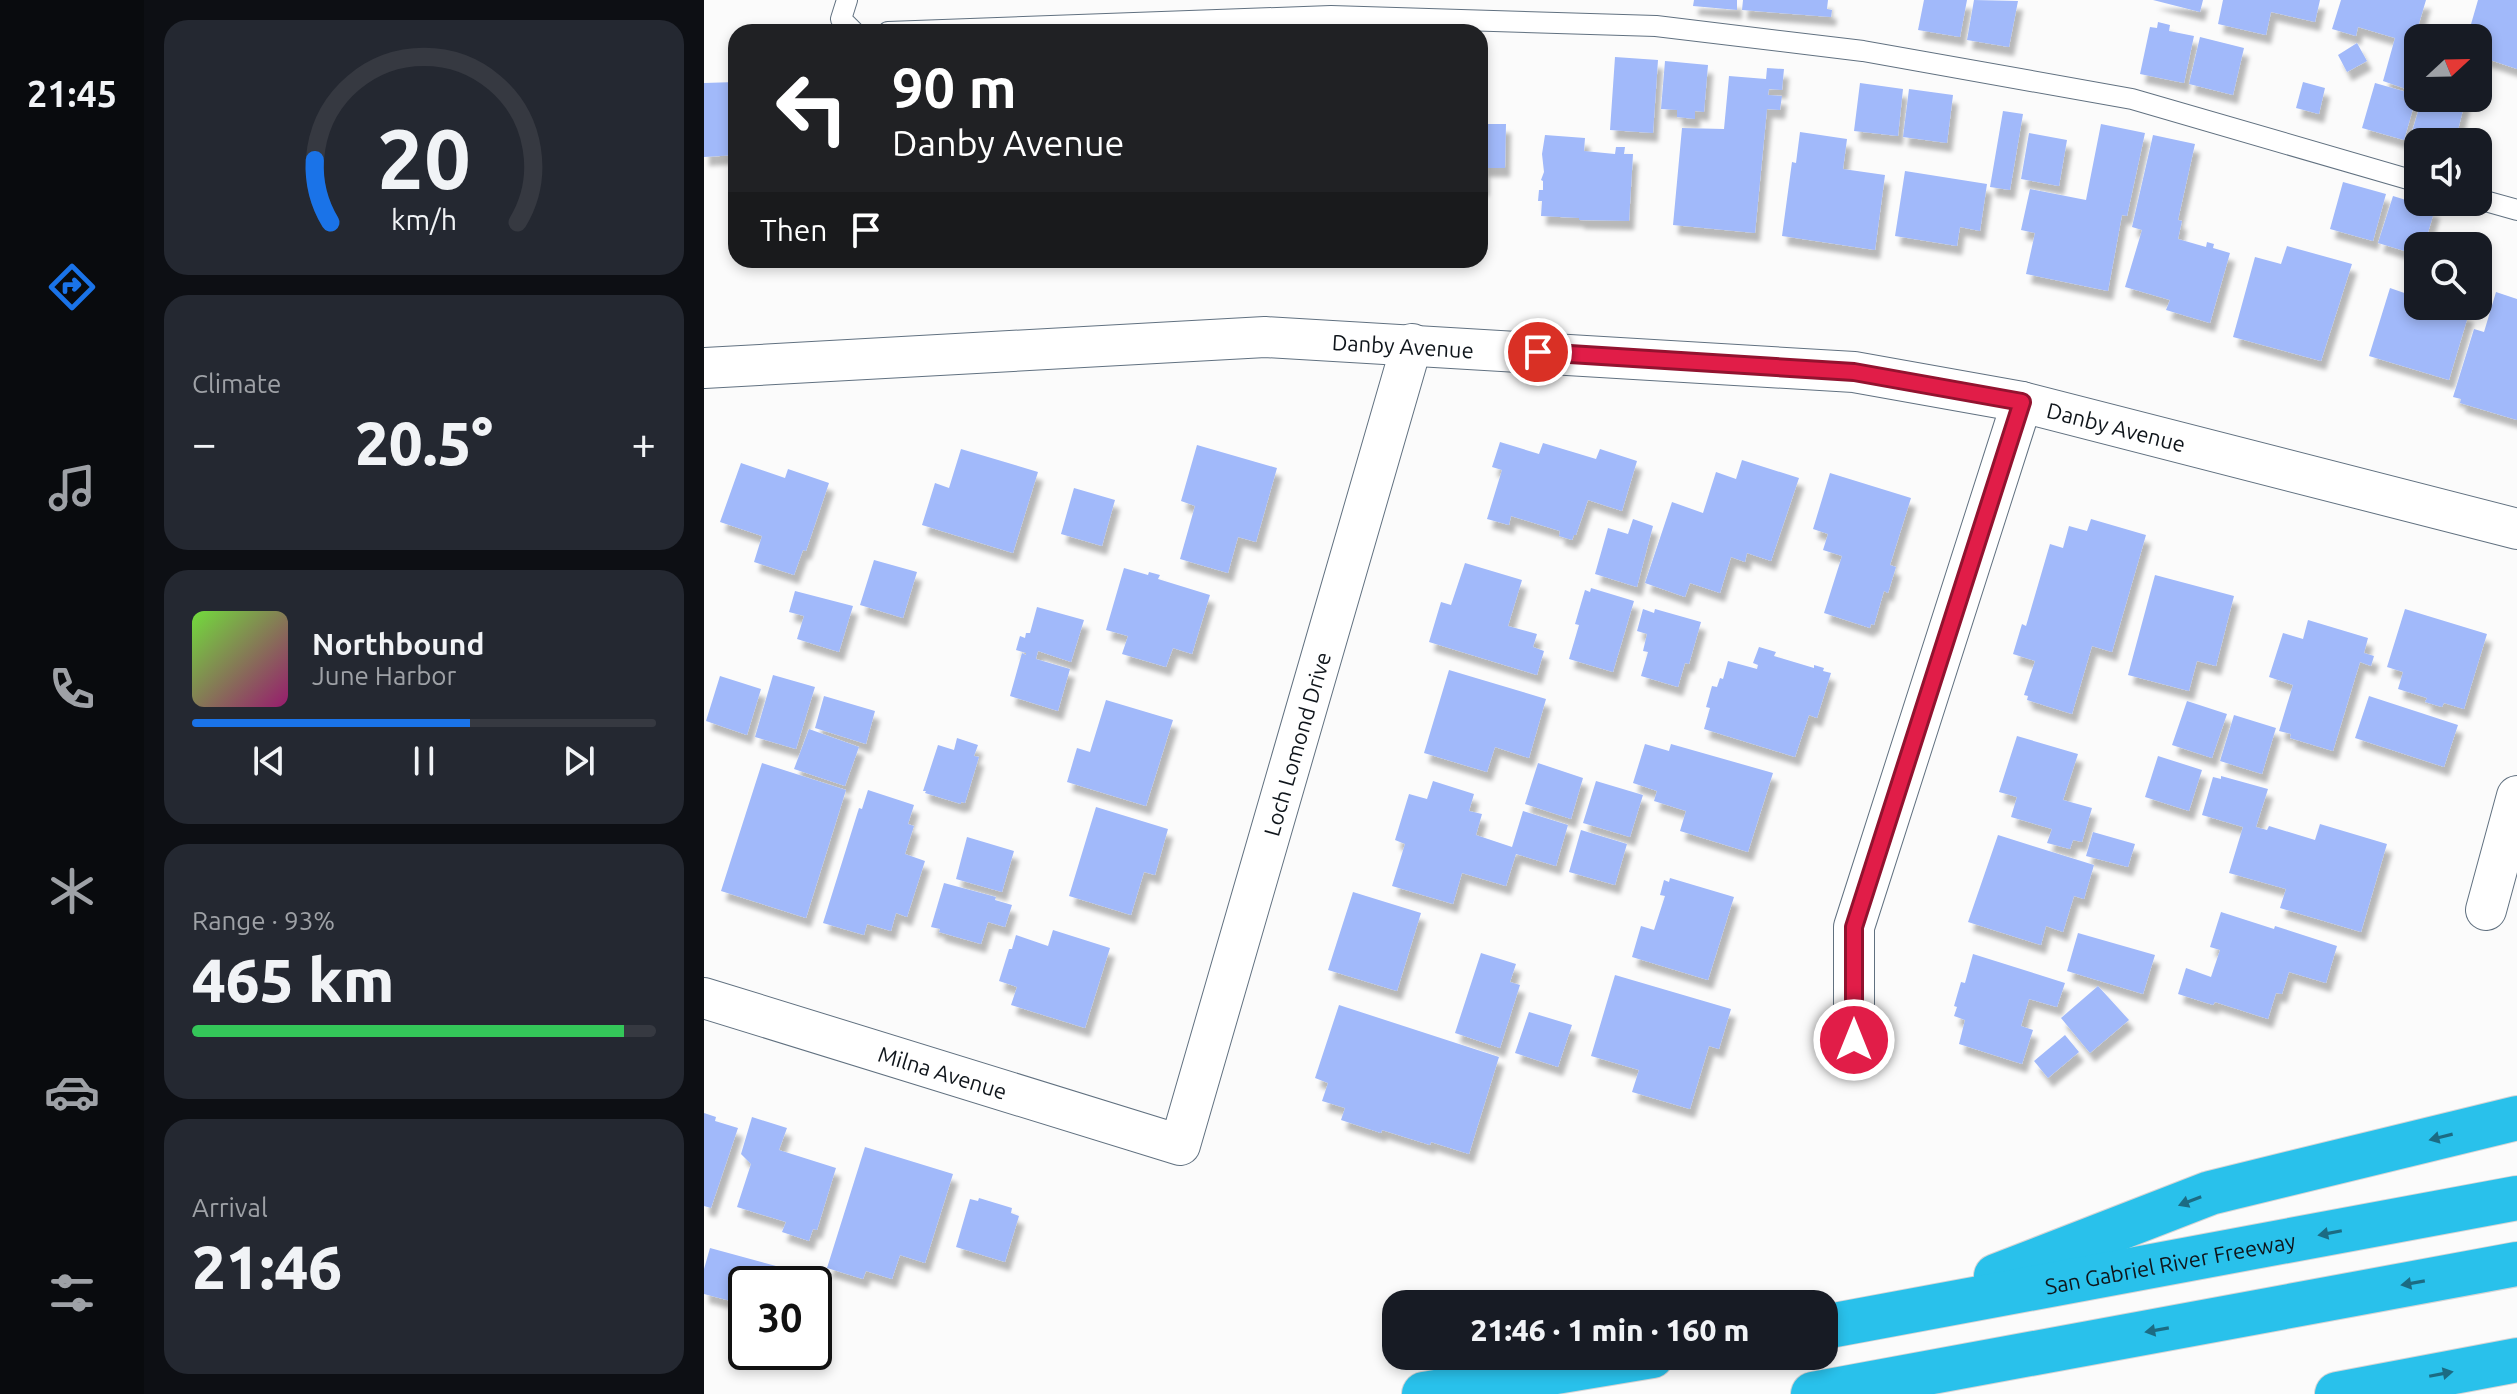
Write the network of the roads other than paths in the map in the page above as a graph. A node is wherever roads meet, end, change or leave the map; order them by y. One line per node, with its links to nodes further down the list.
1 (847, 0): 2 (lane)
2 (846, 24)
3 (1110, 24): 4 (lane)
4 (2404, 178)
5 (2492, 203): 6 (lane)
6 (2517, 210)
7 (1412, 344): 8 (street, Danby Avenue); 9 (street, Danby Avenue); 16 (street, Loch Lomond Drive)
8 (704, 368)
9 (2022, 402): 10 (street, Danby Avenue); 14 (street)
10 (2517, 529)
11 (2517, 796): 12 (street)
12 (2486, 910)
13 (704, 998): 16 (street, Milna Avenue)
14 (1854, 1040)
15 (2517, 1118): 20 (highway, one-way to 20)
16 (1180, 1145)
17 (2517, 1198): 20 (highway, San Gabriel River Freeway, one-way to 20)
18 (2517, 1264): 25 (highway, one-way to 25)
19 (2517, 1292): 26 (highway)
20 (1891, 1316): 21 (highway, San Gabriel River Freeway)
21 (1838, 1325)
22 (2517, 1360): 27 (highway, one-way to 22)
23 (1568, 1370): 24 (highway)
24 (1424, 1394)
25 (1813, 1394)
26 (1981, 1394)
27 (2337, 1394)

